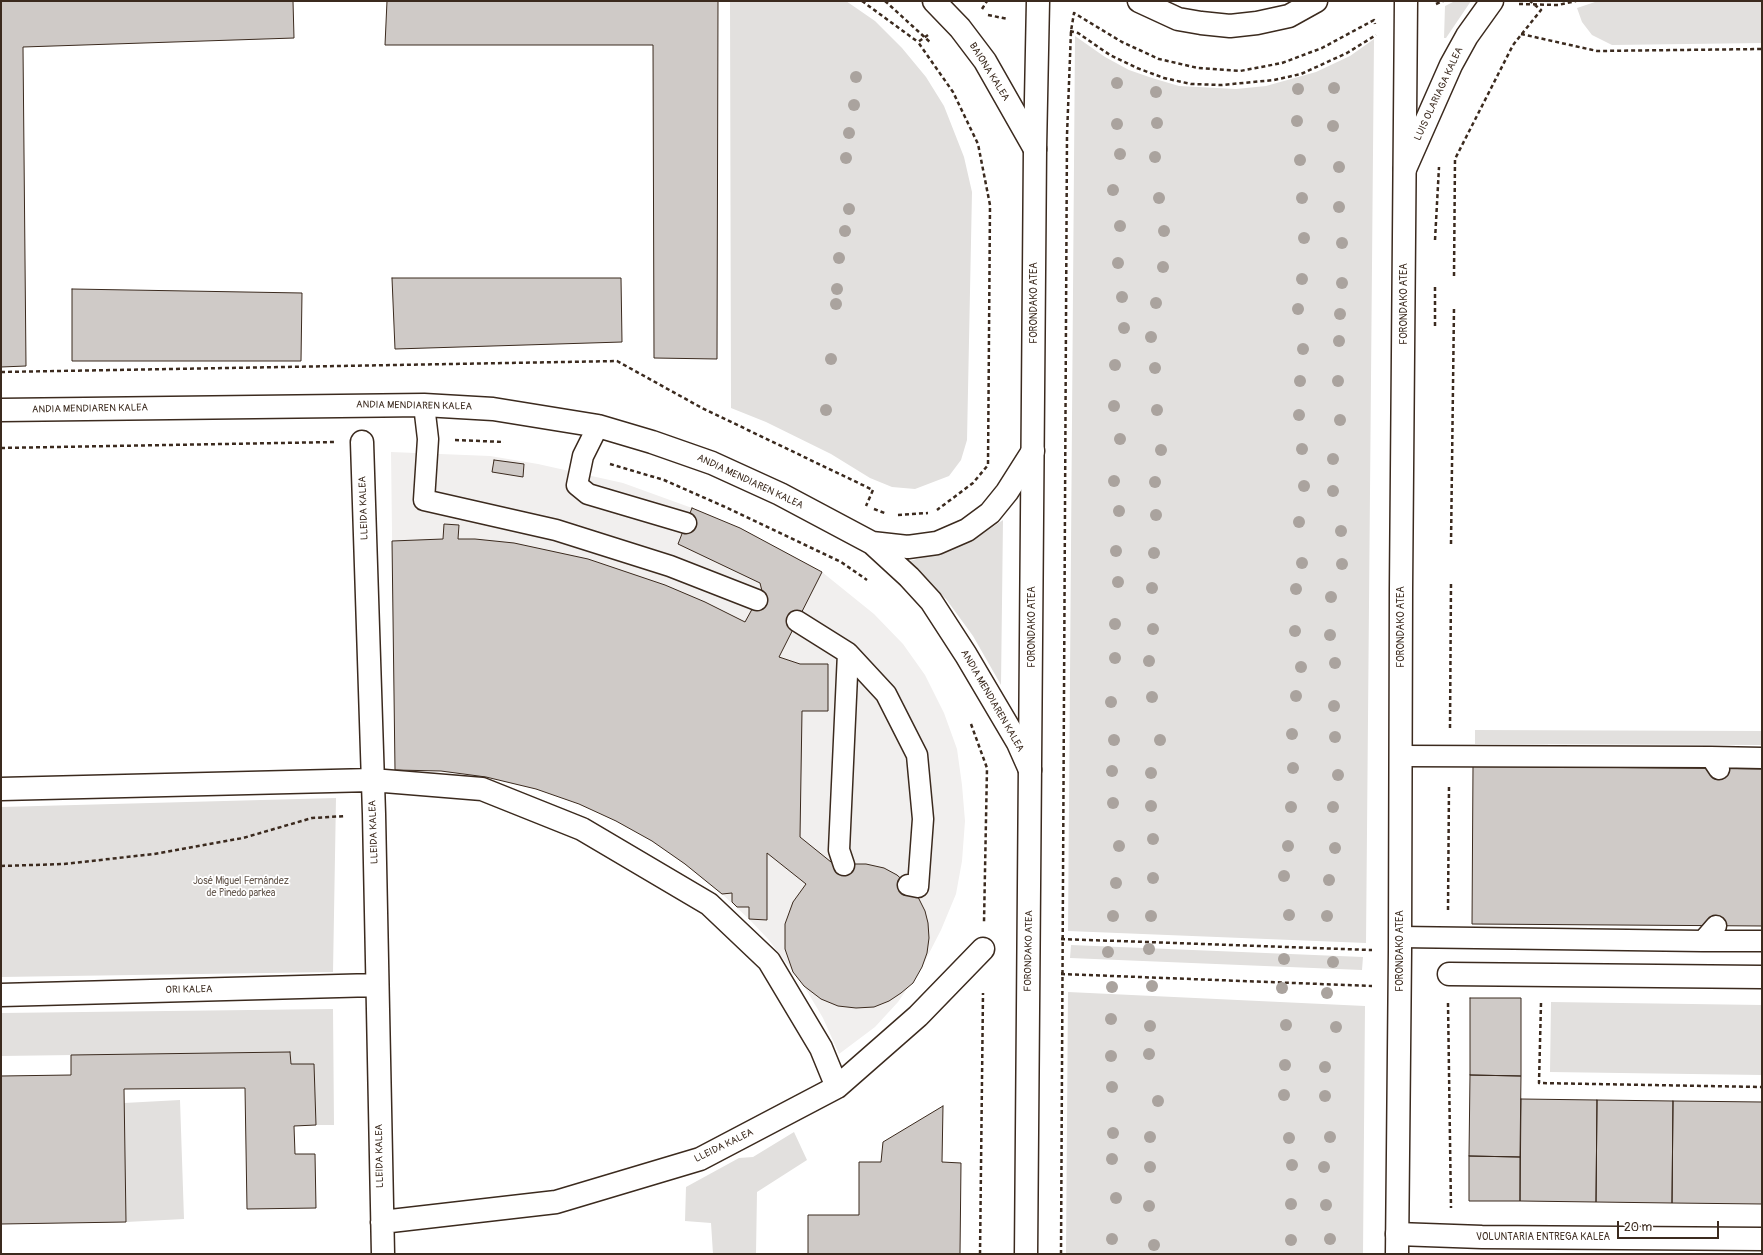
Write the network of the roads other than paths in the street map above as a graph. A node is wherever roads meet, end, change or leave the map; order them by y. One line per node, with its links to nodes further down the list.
1 (1038, 1): 7 (street, FORONDAKO ATEA)
2 (1139, 1): 3 (street)
3 (1316, 1)
4 (1492, 1): 8 (street, LUIS OLARIAGA KALEA)
5 (1406, 10): 8 (street, FORONDAKO ATEA)
6 (948, 14): 7 (street, BAIONA KALEA)
7 (1035, 149): 13 (street, FORONDAKO ATEA)
8 (1405, 169): 19 (street, FORONDAKO ATEA)
9 (424, 404): 10 (street, ANDIA MENDIAREN KALEA); 11 (street, ANDIA MENDIAREN KALEA); 16 (lane)
10 (1, 410)
11 (598, 426): 14 (lane); 15 (street, ANDIA MENDIAREN KALEA)
12 (362, 442): 22 (street, LLEIDA KALEA)
13 (1033, 451): 15 (street, ANDIA MENDIAREN KALEA); 21 (street, FORONDAKO ATEA)
14 (686, 523)
15 (872, 543): 21 (street, ANDIA MENDIAREN KALEA)
16 (757, 600)
17 (798, 621): 18 (lane)
18 (848, 653): 24 (lane); 25 (lane)
19 (1401, 756): 20 (lane); 29 (street, FORONDAKO ATEA)
20 (1762, 758)
21 (1030, 770): 40 (street, FORONDAKO ATEA)
22 (372, 780): 23 (street); 33 (street, LLEIDA KALEA); 35 (street)
23 (1, 789)
24 (844, 865)
25 (908, 885)
26 (1716, 926): 27 (lane)
27 (1703, 941): 28 (lane); 29 (lane)
28 (1762, 941)
29 (1400, 944): 38 (street, FORONDAKO ATEA)
30 (983, 949): 35 (street, LLEIDA KALEA)
31 (1449, 974): 32 (street)
32 (1762, 976)
33 (376, 985): 34 (street, ORI KALEA); 36 (street, LLEIDA KALEA)
34 (1, 995)
35 (837, 1087): 36 (street, LLEIDA KALEA)
36 (382, 1222): 39 (street, LLEIDA KALEA)
37 (1762, 1239): 38 (street, VOLUNTARIA ENTREGA KALEA)
38 (1397, 1244)
39 (383, 1254)
40 (1026, 1254)

